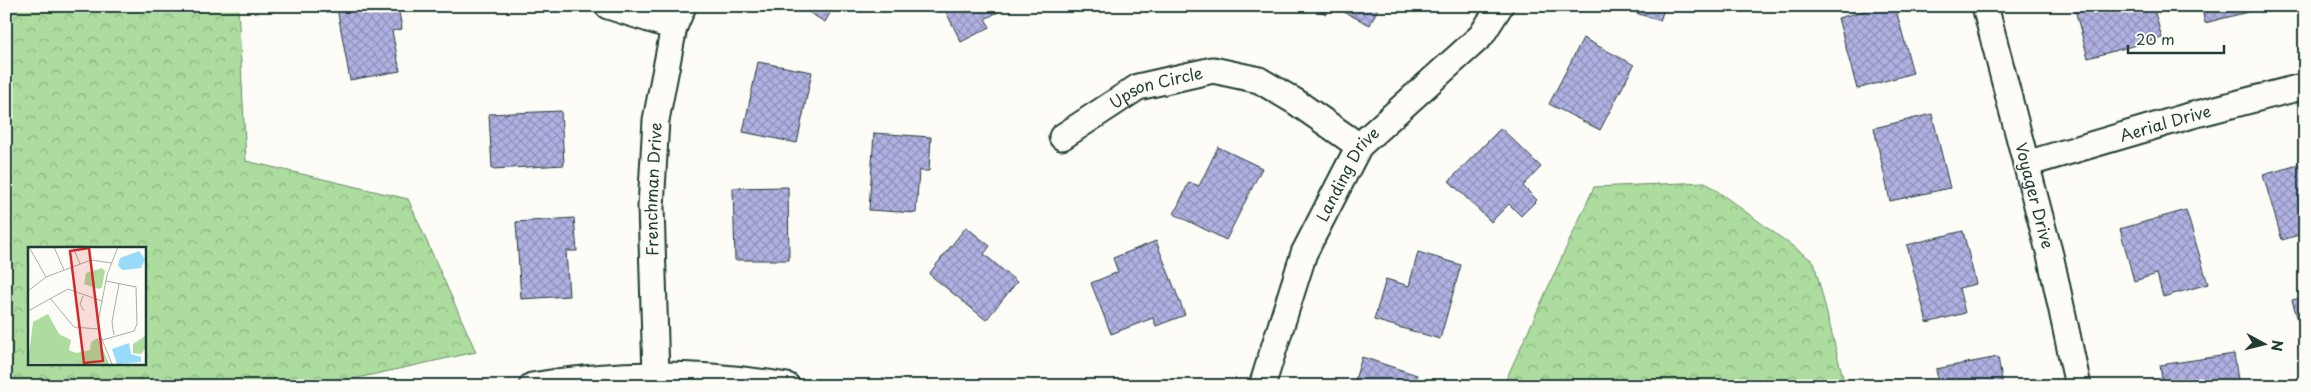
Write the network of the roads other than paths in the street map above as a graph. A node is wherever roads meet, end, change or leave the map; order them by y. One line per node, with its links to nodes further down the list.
1 (608, 6): 4 (street)
2 (1500, 6): 7 (street, Landing Drive)
3 (1985, 6): 8 (street, Voyager Drive)
4 (678, 17): 9 (street, Frenchman Drive)
5 (2305, 86): 8 (street, Aerial Drive)
6 (1062, 137): 7 (street, Upson Circle)
7 (1359, 146): 12 (street, Landing Drive)
8 (2026, 164): 13 (street, Voyager Drive)
9 (656, 375): 10 (street); 11 (street)
10 (532, 386)
11 (787, 386)
12 (1262, 386)
13 (2078, 386)

